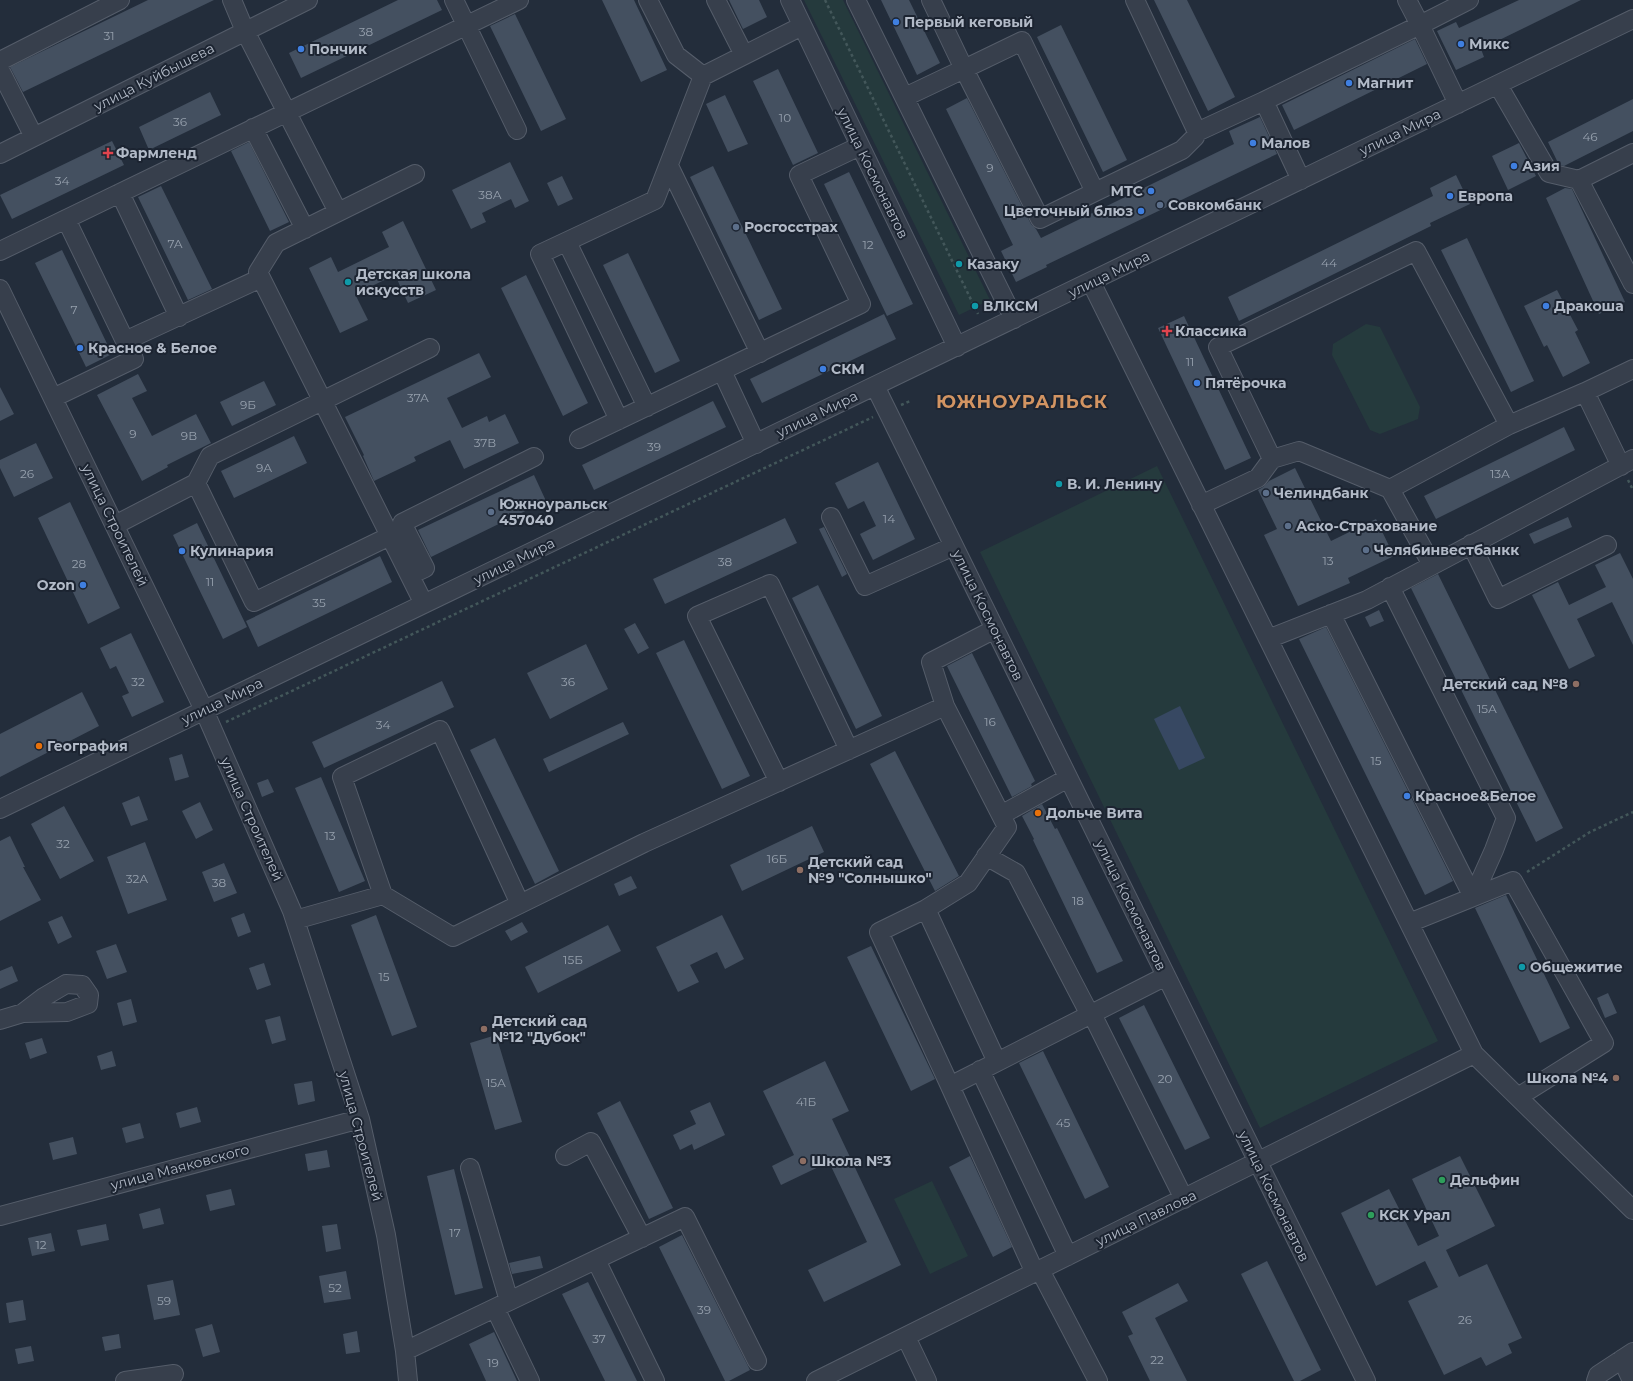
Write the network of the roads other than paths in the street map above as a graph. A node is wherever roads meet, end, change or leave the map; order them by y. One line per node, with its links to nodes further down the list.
1 (120, 0): 20 (street)
2 (232, 0): 18 (street)
3 (308, 0): 18 (street, улица Куйбышева)
4 (454, 0): 15 (street)
5 (519, 0): 15 (street)
6 (648, 0): 23 (street)
7 (716, 0): 19 (street)
8 (790, 0): 17 (street, улица Космонавтов)
9 (856, 0): 25 (street)
10 (931, 0): 21 (street)
11 (1135, 0): 31 (street)
12 (1407, 0): 16 (street)
13 (1469, 0): 16 (street)
14 (1633, 19): 24 (street, улица Мира)
15 (467, 25): 28 (street); 30 (street)
16 (1420, 25): 26 (street); 27 (street)
17 (802, 26): 19 (street); 33 (street, улица Космонавтов)
18 (245, 31): 28 (street); 32 (street, улица Куйбышева)
19 (744, 55): 23 (street)
20 (0, 61)
21 (964, 69): 25 (street); 40 (street); 40 (street)
22 (0, 70): 32 (street)
23 (703, 76): 36 (street)
24 (1498, 85): 27 (street, улица Мира); 39 (street)
25 (905, 97): 52 (street)
26 (1264, 101): 31 (street); 38 (street)
27 (1458, 104): 38 (street, улица Мира)
28 (286, 112): 29 (street); 42 (street)
29 (254, 128): 41 (street); 44 (street)
30 (517, 130)
31 (1198, 132): 40 (street)
32 (34, 137): 35 (street, улица Куйбышева)
33 (860, 146): 54 (street, улица Космонавтов); 56 (street)
34 (1633, 153): 39 (street)
35 (0, 154)
36 (669, 166): 45 (street); 56 (street)
37 (415, 174): 42 (street)
38 (1301, 180): 48 (street, улица Мира)
39 (1579, 180): 49 (street)
40 (1094, 192)
41 (120, 193): 43 (street); 51 (street)
42 (338, 212): 44 (street)
43 (66, 219): 46 (street); 53 (street)
44 (304, 229): 47 (street)
45 (567, 242): 63 (street); 64 (street)
46 (0, 251)
47 (261, 278): 51 (street); 62 (street)
48 (1091, 282): 52 (street, улица Мира); 73 (street)
49 (1633, 284)
50 (0, 289): 61 (street, улица Строителей)
51 (179, 317): 53 (street)
52 (1014, 319): 54 (street, улица Мира)
53 (125, 341): 61 (street)
54 (957, 347): 59 (street, улица Мира)
55 (430, 348): 62 (street)
56 (760, 353): 58 (street)
57 (1633, 369): 60 (street)
58 (722, 371): 63 (street); 67 (street)
59 (875, 386): 67 (street, улица Мира); 79 (street, улица Космонавтов)
60 (1585, 392): 65 (street); 70 (street)
61 (53, 398): 75 (street, улица Строителей)
62 (323, 401): 71 (street); 76 (street)
63 (647, 407): 64 (street)
64 (619, 420): 66 (street)
65 (1509, 425): 69 (street); 72 (street)
66 (580, 439)
67 (756, 444): 83 (street, улица Мира)
68 (534, 457): 81 (street)
69 (1272, 459): 72 (street); 73 (street)
70 (1627, 463): 77 (street)
71 (196, 484): 75 (street); 76 (street)
72 (1390, 489): 80 (street)
73 (1202, 505): 86 (street)
74 (831, 517): 79 (street)
75 (115, 525): 88 (street, улица Строителей)
76 (390, 536): 81 (street)
77 (1471, 544): 78 (street); 80 (street)
78 (1607, 545)
79 (954, 546): 85 (street, улица Космонавтов)
80 (1432, 565): 82 (street)
81 (410, 575): 83 (street)
82 (1390, 587): 84 (street); 96 (street)
83 (424, 604): 88 (street, улица Мира)
84 (1331, 614): 86 (street); 96 (street)
85 (995, 629): 87 (street); 90 (street, улица Космонавтов)
86 (1268, 639): 100 (street)
87 (945, 706): 89 (street); 93 (street)
88 (204, 710): 92 (street, улица Мира); 99 (street, улица Строителей)
89 (849, 750): 91 (street); 91 (street)
90 (1068, 778): 93 (street); 101 (street, улица Космонавтов)
91 (779, 782): 97 (street)
92 (0, 809)
93 (1001, 815): 94 (street)
94 (986, 856): 98 (street); 103 (street)
95 (383, 895): 97 (street); 97 (street); 99 (street)
96 (1473, 898): 100 (street); 109 (street)
97 (520, 904)
98 (926, 909): 106 (street); 108 (street)
99 (295, 920): 110 (street, улица Строителей)
100 (1409, 923): 105 (street)
101 (1166, 976): 103 (street); 112 (street, улица Космонавтов)
102 (23, 1013): 104 (street)
103 (1091, 1014): 106 (street); 114 (street)
104 (0, 1020)
105 (1474, 1054): 109 (street); 112 (street, улица Павлова)
106 (997, 1062): 107 (street)
107 (980, 1070): 108 (street); 118 (street)
108 (950, 1086): 120 (street)
109 (1518, 1097): 115 (street)
110 (360, 1119): 116 (street, улица Маяковского); 123 (street, улица Строителей)
111 (565, 1156): 117 (street)
112 (1258, 1162): 114 (street, улица Павлова); 134 (street, улица Космонавтов)
113 (470, 1168): 121 (street)
114 (1184, 1199): 118 (street, улица Павлова)
115 (1633, 1210)
116 (0, 1216)
117 (642, 1238): 119 (street); 125 (street)
118 (1068, 1256): 120 (street, улица Павлова)
119 (596, 1260): 121 (street); 130 (street)
120 (1038, 1271): 122 (street, улица Павлова); 133 (street)
121 (502, 1305): 123 (street); 129 (street)
122 (906, 1337): 131 (street, улица Павлова); 132 (street)
123 (405, 1351): 128 (street, улица Строителей)
124 (1627, 1356): 135 (street); 136 (street)
125 (757, 1361)
126 (174, 1374): 127 (street)
127 (125, 1381)
128 (408, 1381)
129 (530, 1381)
130 (655, 1381)
131 (816, 1381)
132 (927, 1381)
133 (1098, 1381)
134 (1366, 1381)
135 (1596, 1381)
136 (1632, 1381)

